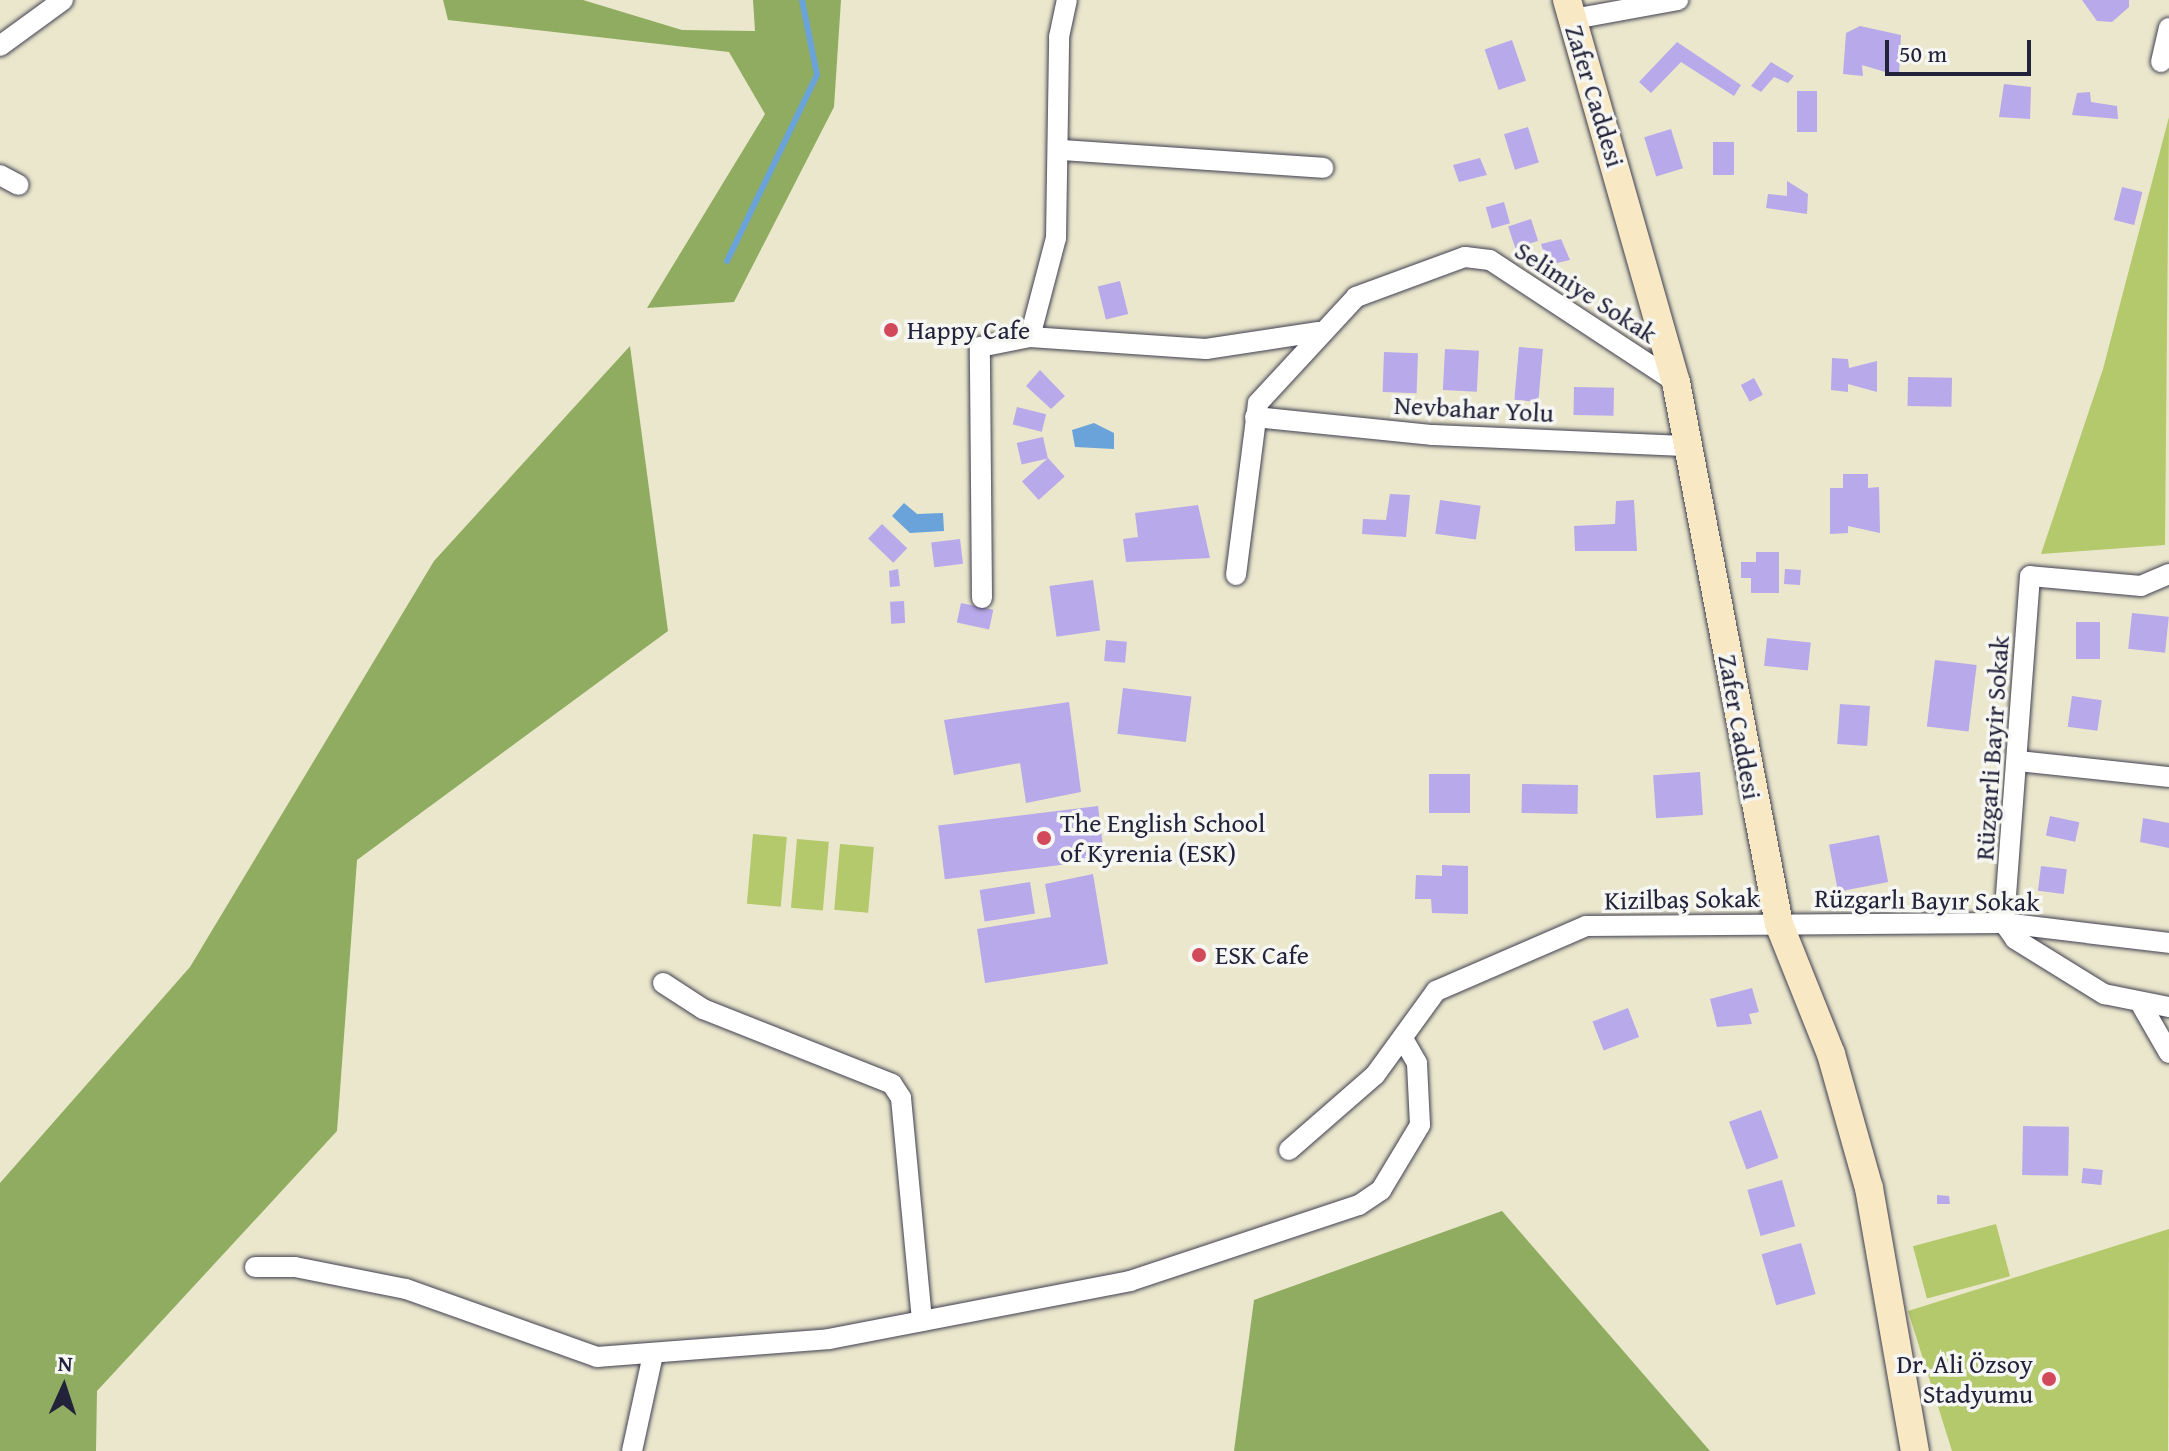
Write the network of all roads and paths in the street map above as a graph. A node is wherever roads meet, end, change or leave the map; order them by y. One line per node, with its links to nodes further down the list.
1 (63, 0): 6 (street)
2 (1067, 0): 8 (street)
3 (1678, 0): 4 (street)
4 (1570, 10): 14 (street, Zafer Caddesi)
5 (2169, 28): 7 (street)
6 (0, 46)
7 (2161, 62)
8 (1061, 150): 9 (street); 13 (street)
9 (1323, 168)
10 (0, 175): 11 (street)
11 (19, 185)
12 (1321, 332): 13 (street); 14 (street, Selimiye Sokak); 15 (street, Selimiye Sokak)
13 (1030, 337): 19 (street)
14 (1676, 382): 16 (street, Zafer Caddesi)
15 (1255, 417): 16 (street, Nevbahar Yolu); 18 (street, Selimiye Sokak)
16 (1690, 446): 23 (street, Zafer Caddesi)
17 (2169, 574): 20 (street, Rüzgarli Bayir Sokak)
18 (1236, 575)
19 (982, 598)
20 (2019, 761): 21 (street); 22 (street, Rüzgarli Bayir Sokak)
21 (2169, 777)
22 (2004, 923): 23 (street, Rüzgarlı Bayır Sokak); 24 (street, Rüzgarlı Bayır Sokak); 26 (street)
23 (1779, 924): 28 (street, Kizilbaş Sokak); 35 (street, Zafer Caddesi)
24 (2169, 943)
25 (663, 983): 32 (street)
26 (2142, 1006): 27 (street); 29 (street)
27 (2169, 1007)
28 (1403, 1039): 30 (street); 32 (street)
29 (2169, 1053)
30 (1289, 1150)
31 (255, 1267): 33 (street)
32 (922, 1321): 33 (street)
33 (653, 1355): 34 (street)
34 (632, 1451)
35 (1915, 1451)

